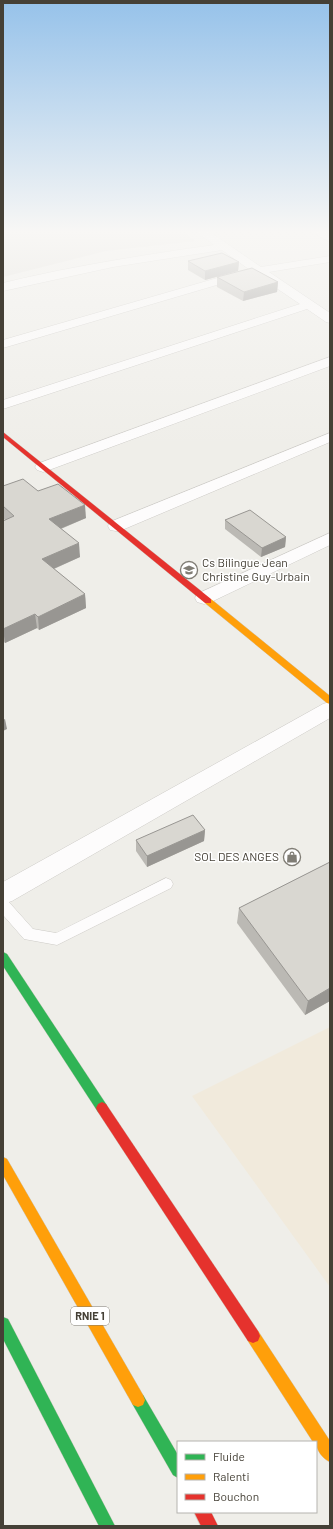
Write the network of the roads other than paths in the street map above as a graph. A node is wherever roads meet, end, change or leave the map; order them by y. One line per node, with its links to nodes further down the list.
1 (139, 303): 4 (street)
2 (308, 305): 3 (street); 6 (street)
3 (330, 319)
4 (3, 344)
5 (330, 361): 9 (street)
6 (3, 404)
7 (3, 434): 9 (main road)
8 (330, 437): 10 (street)
9 (43, 467): 10 (main road)
10 (116, 526): 12 (main road)
11 (330, 538): 12 (street)
12 (204, 598): 13 (main road)
13 (330, 701)
14 (330, 709): 16 (street)
15 (166, 884): 17 (lane)
16 (3, 894)
17 (3, 905)
18 (3, 957): 21 (main road)
19 (3, 1163): 22 (main road, RNIE 1)
20 (3, 1324): 24 (main road)
21 (330, 1454)
22 (177, 1468)
23 (203, 1513): 25 (main road)
24 (107, 1526)
25 (210, 1526)

